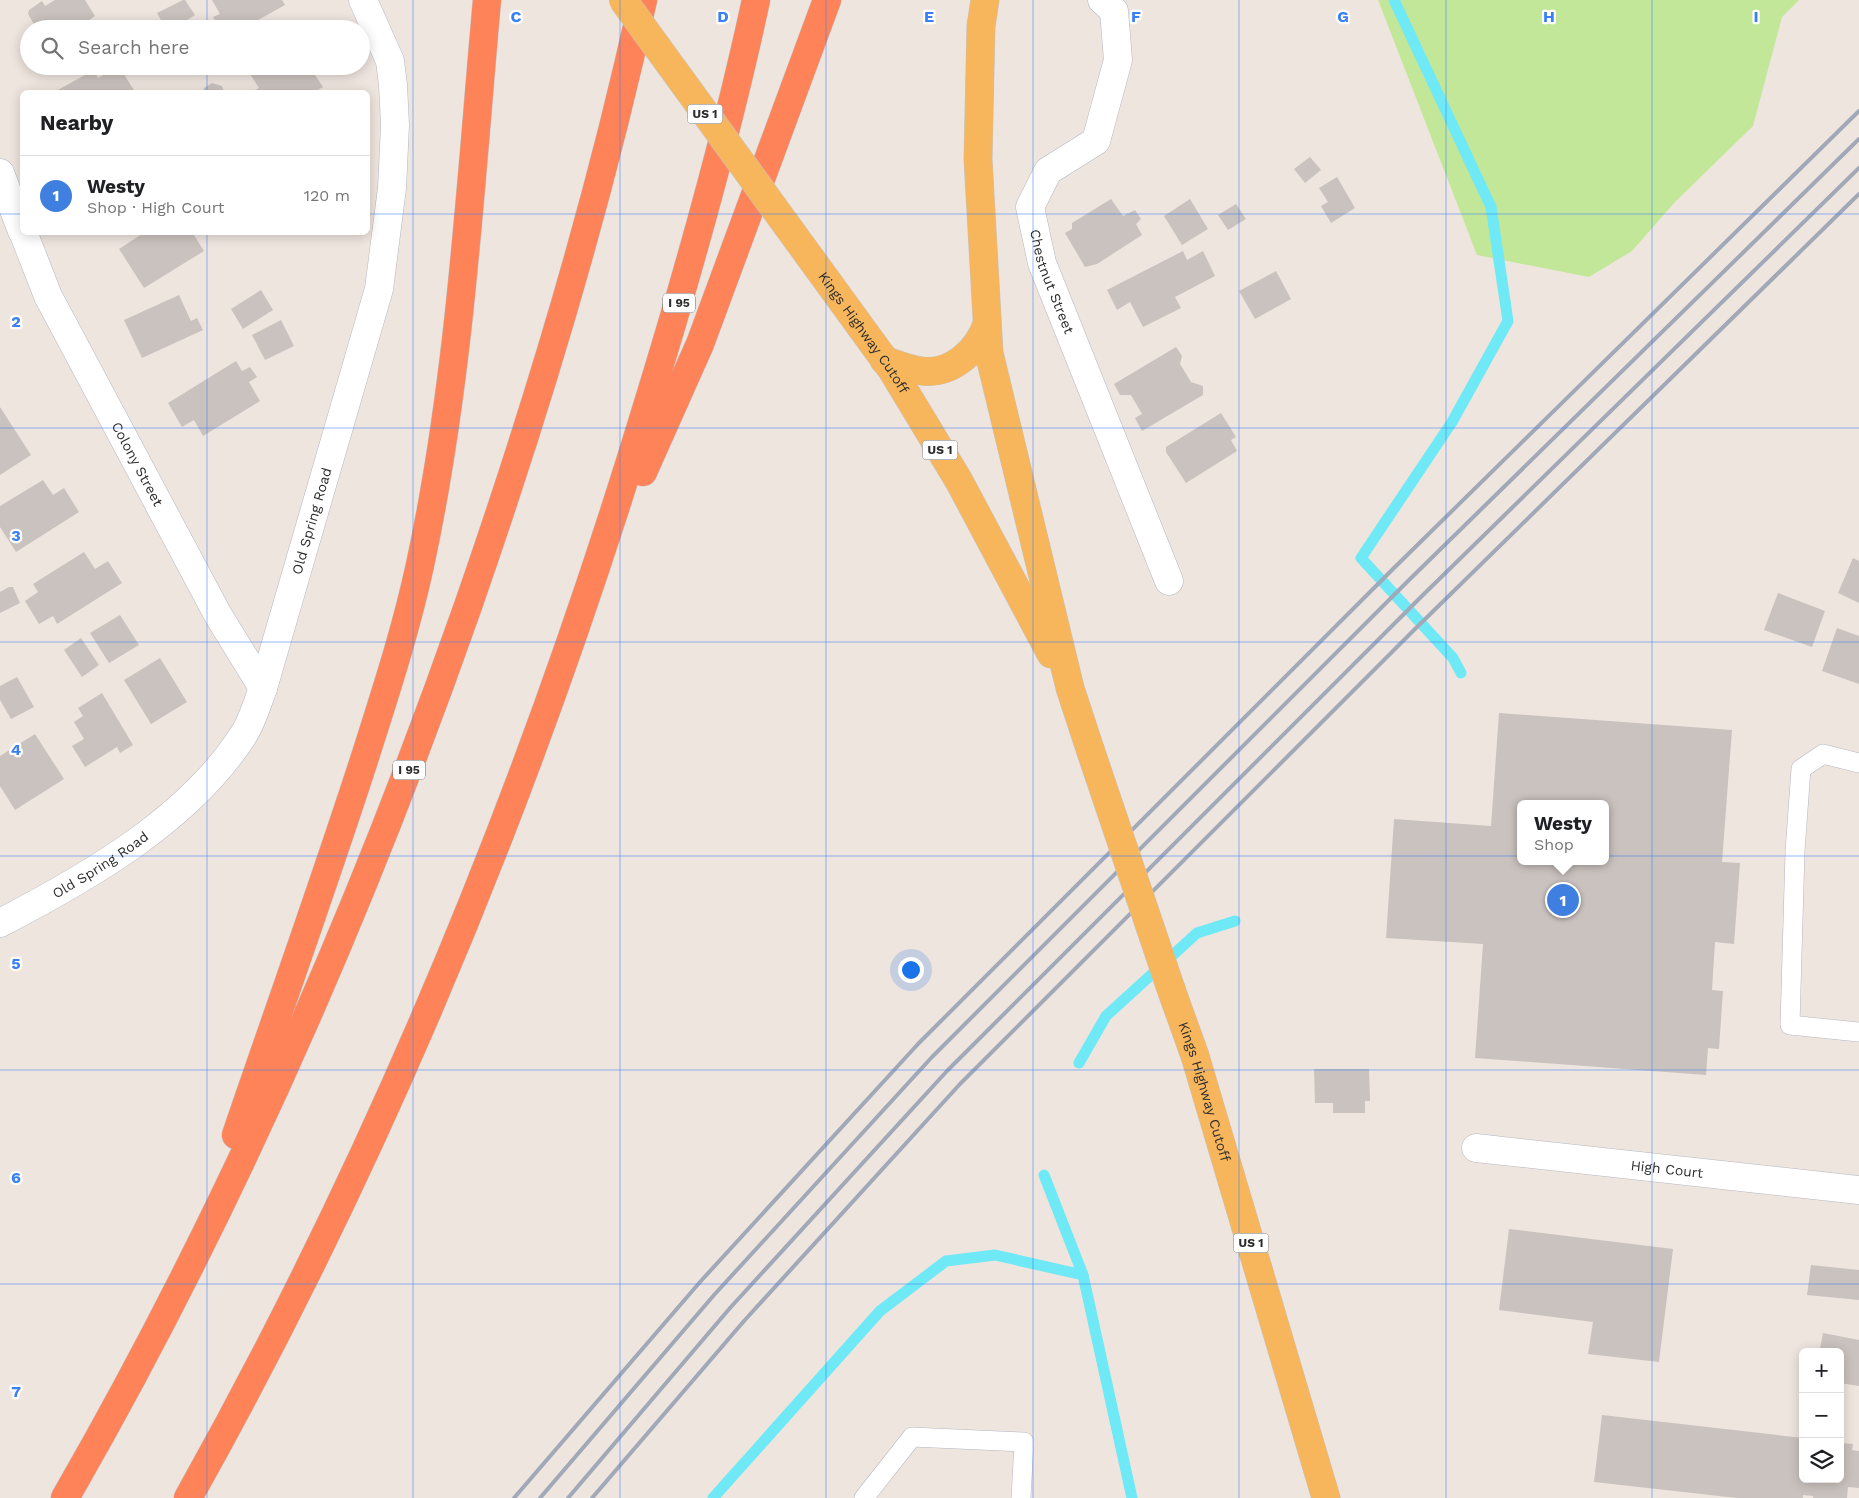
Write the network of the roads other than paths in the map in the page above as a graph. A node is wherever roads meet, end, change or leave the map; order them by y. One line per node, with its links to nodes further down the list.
1 (363, 0): 16 (street, Old Spring Road)
2 (487, 0): 23 (highway)
3 (623, 0): 13 (main road, Kings Highway Cutoff / US 1, bridge)
4 (644, 0): 23 (highway, I 95)
5 (756, 0): 15 (highway, I 95)
6 (827, 0): 15 (highway)
7 (985, 0): 12 (main road, Kings Highway Cutoff / US 1)
8 (1102, 0): 14 (street, Chestnut Street)
9 (0, 173): 10 (street, Colony Street)
10 (20, 224)
11 (24, 235): 16 (street, Colony Street)
12 (987, 324): 13 (main road); 17 (main road, Kings Highway Cutoff / US 1)
13 (884, 360): 17 (main road, Kings Highway Cutoff / US 1)
14 (1169, 581)
15 (585, 601): 25 (highway, I 95)
16 (263, 688): 19 (street, Old Spring Road)
17 (1070, 688): 28 (main road, Kings Highway Cutoff / US 1, bridge)
18 (1859, 763): 20 (lane)
19 (0, 923)
20 (1859, 1032)
21 (1476, 1148): 22 (street, High Court)
22 (1859, 1190)
23 (193, 1258): 24 (highway, I 95)
24 (65, 1498)
25 (188, 1498)
26 (864, 1498): 27 (lane)
27 (1021, 1498)
28 (1326, 1498)

